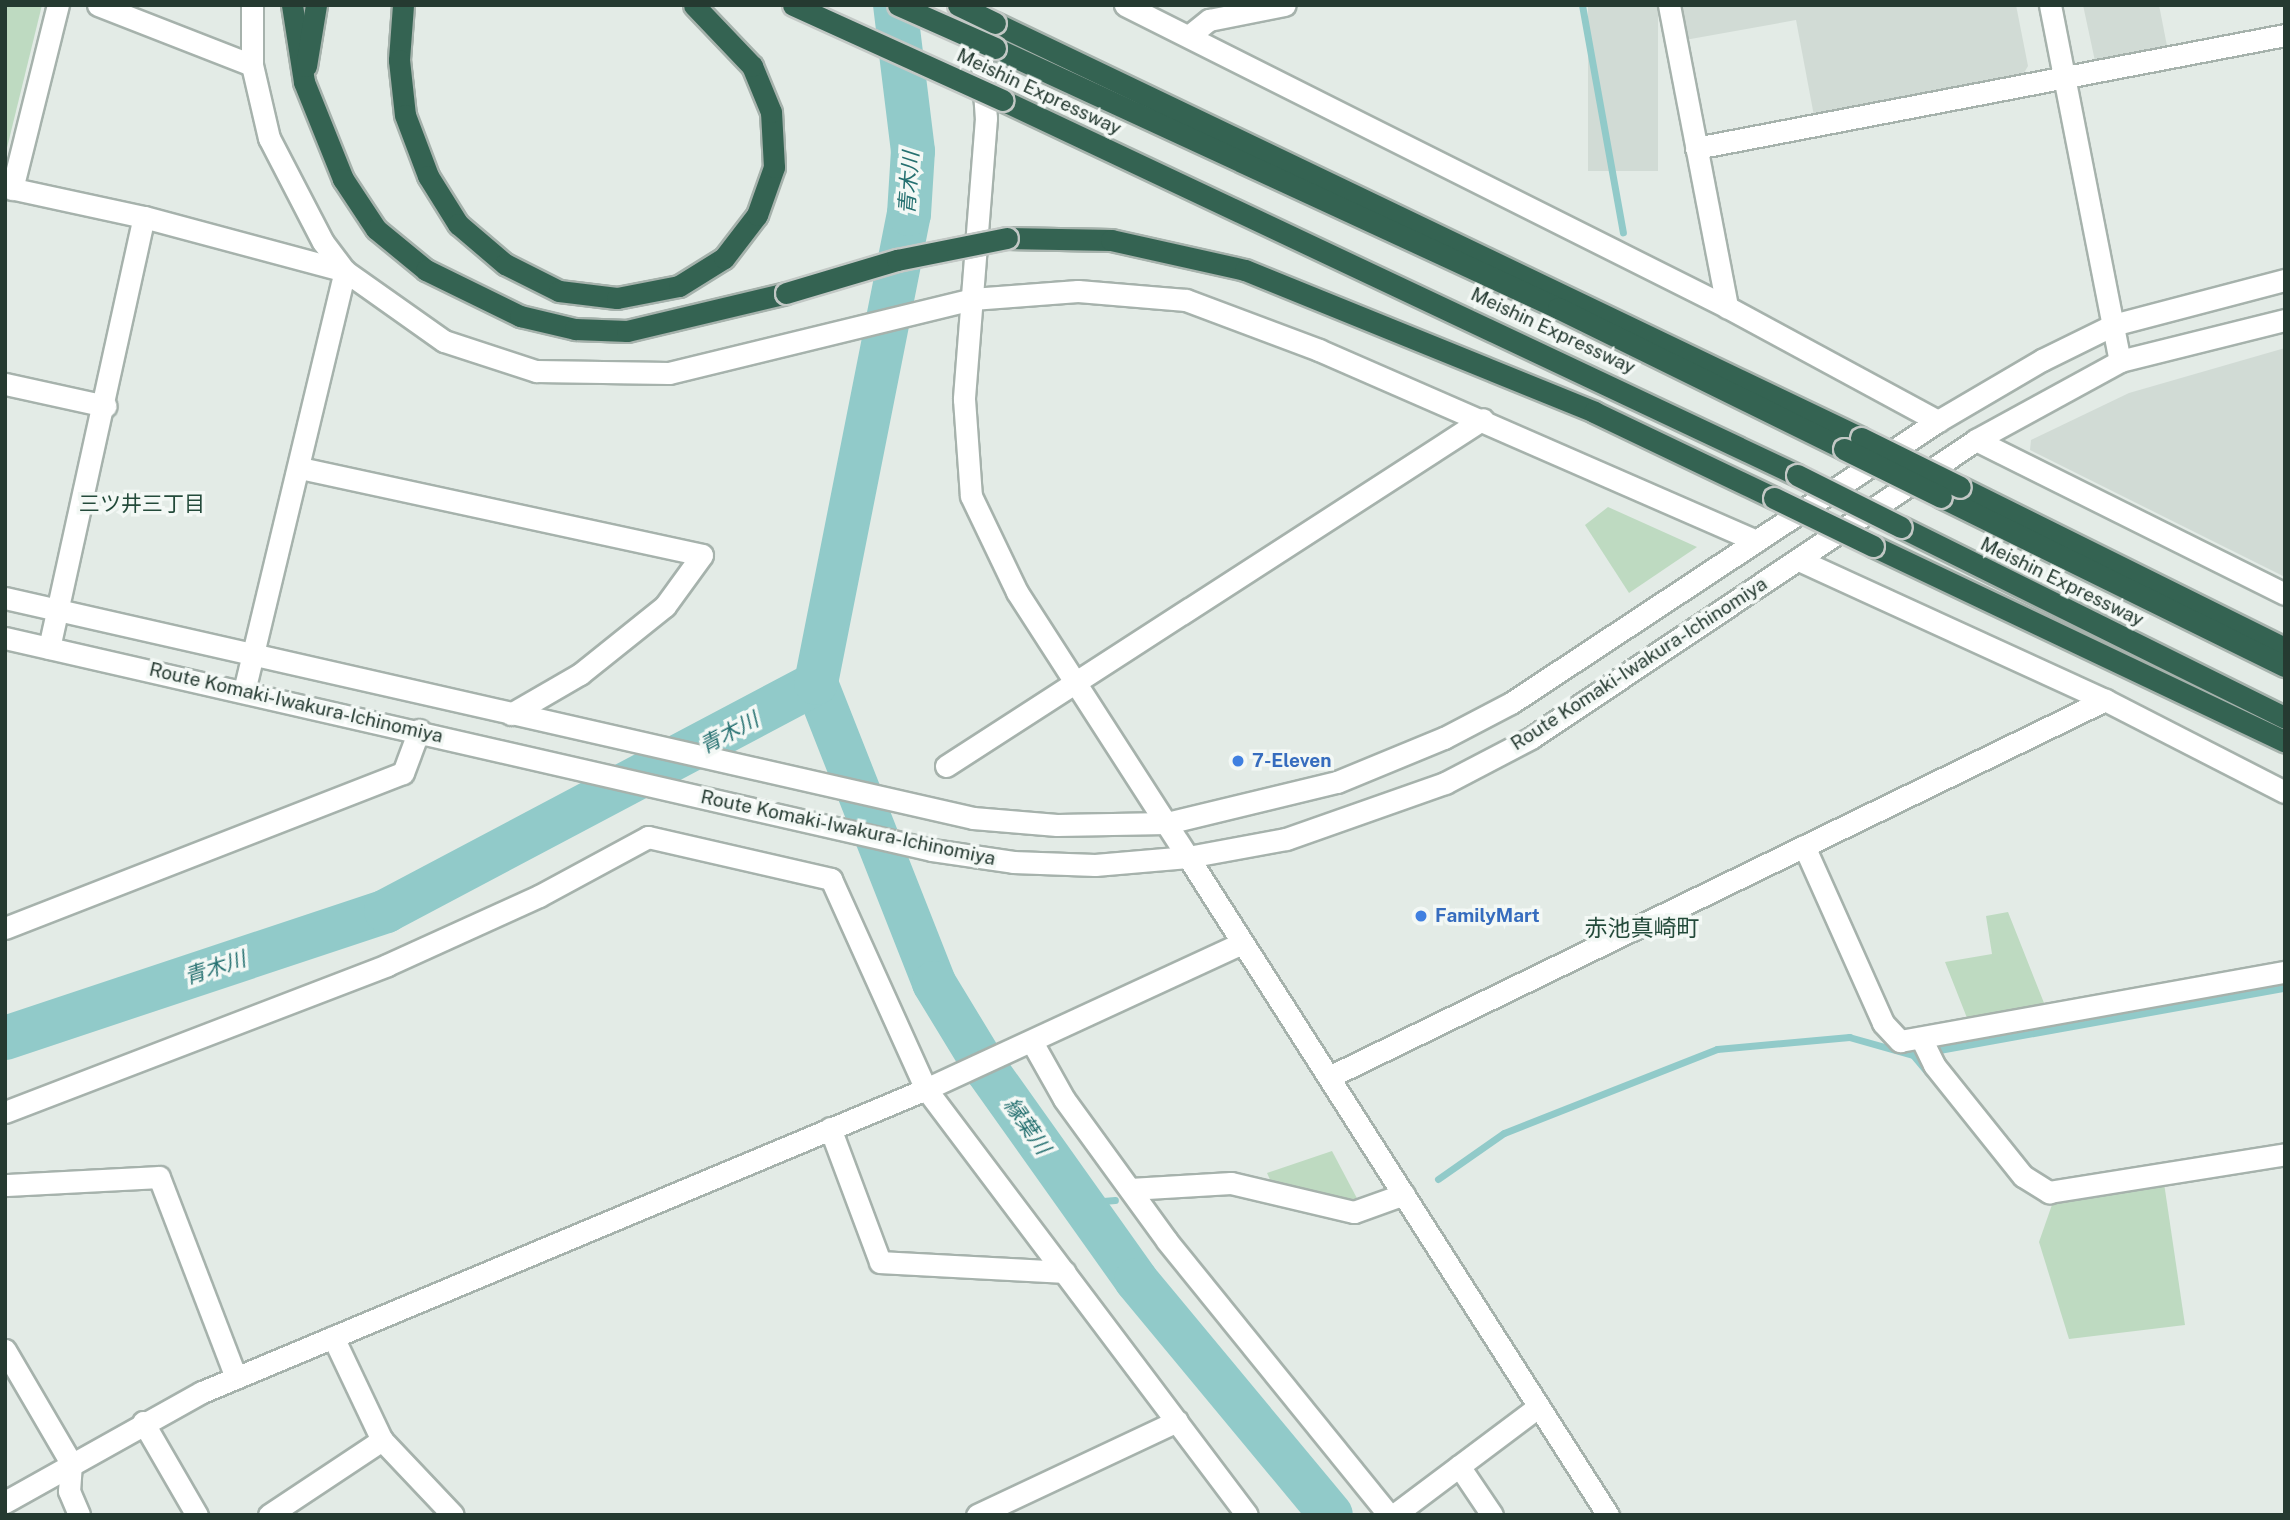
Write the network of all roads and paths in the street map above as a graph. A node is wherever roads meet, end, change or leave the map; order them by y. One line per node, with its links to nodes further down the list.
1 (58, 5): 22 (street)
2 (98, 5): 18 (street)
3 (252, 5): 18 (street)
4 (292, 5): 20 (highway)
5 (316, 5): 20 (highway)
6 (403, 5): 7 (highway)
7 (694, 5)
8 (793, 5): 53 (highway, Meishin Expressway, bridge)
9 (898, 5): 36 (highway, Meishin Expressway, bridge)
10 (958, 5): 36 (highway, bridge)
11 (978, 5): 26 (street)
12 (1125, 5): 17 (street)
13 (1285, 5): 17 (street)
14 (1669, 5): 21 (street)
15 (2050, 5): 19 (street)
16 (2285, 35): 19 (street)
17 (1189, 36): 27 (street)
18 (252, 65): 24 (street)
19 (2064, 79): 21 (street); 29 (street)
20 (303, 82): 55 (highway, bridge)
21 (1696, 148): 27 (street)
22 (9, 188): 23 (street)
23 (145, 218): 24 (street); 32 (street)
24 (345, 271): 26 (street); 37 (street)
25 (2285, 280): 29 (street, Route Komaki-Iwakura-Ichinomiya)
26 (972, 299): 33 (street); 49 (street)
27 (1727, 307): 34 (street)
28 (2285, 320): 30 (street, Route Komaki-Iwakura-Ichinomiya)
29 (2113, 325): 30 (street); 34 (street, Route Komaki-Iwakura-Ichinomiya)
30 (2120, 361): 35 (street, Route Komaki-Iwakura-Ichinomiya)
31 (5, 384): 32 (street)
32 (106, 406): 43 (street)
33 (1483, 419): 39 (street); 49 (street)
34 (1938, 421): 39 (street, Route Komaki-Iwakura-Ichinomiya)
35 (1976, 440): 40 (street, Route Komaki-Iwakura-Ichinomiya); 41 (street)
36 (1852, 443): 38 (highway, bridge)
37 (300, 468): 47 (street); 52 (street)
38 (1950, 492): 46 (highway); 48 (highway, Meishin Expressway)
39 (1756, 541): 58 (street, Route Komaki-Iwakura-Ichinomiya)
40 (1799, 560): 51 (street); 60 (street, Route Komaki-Iwakura-Ichinomiya)
41 (2285, 594)
42 (5, 598): 43 (street, Route Komaki-Iwakura-Ichinomiya)
43 (57, 610): 45 (street); 47 (street, Route Komaki-Iwakura-Ichinomiya)
44 (5, 638): 45 (street, Route Komaki-Iwakura-Ichinomiya)
45 (49, 648): 50 (street, Route Komaki-Iwakura-Ichinomiya)
46 (2285, 648)
47 (252, 654): 50 (street); 52 (street, Route Komaki-Iwakura-Ichinomiya)
48 (2285, 666)
49 (1076, 682): 56 (street); 58 (street)
50 (244, 691): 54 (street, Route Komaki-Iwakura-Ichinomiya)
51 (2105, 700): 57 (street); 59 (street)
52 (512, 714): 58 (street, Route Komaki-Iwakura-Ichinomiya)
53 (2285, 718)
54 (419, 730): 60 (street, Route Komaki-Iwakura-Ichinomiya); 61 (street)
55 (2285, 742)
56 (946, 766)
57 (2285, 792)
58 (1167, 823): 60 (street)
59 (1804, 846): 64 (street); 66 (street)
60 (1188, 857): 62 (street)
61 (5, 928)
62 (1242, 943): 65 (street); 66 (street)
63 (2285, 972): 64 (street)
64 (1921, 1038): 70 (street)
65 (1026, 1044): 67 (street); 72 (street)
66 (1329, 1077): 73 (street)
67 (933, 1085): 68 (street); 69 (street); 74 (street)
68 (5, 1112)
69 (830, 1128): 74 (street); 75 (street)
70 (2285, 1153)
71 (5, 1185): 77 (street)
72 (1129, 1189): 73 (street); 91 (street)
73 (1404, 1194): 78 (street)
74 (1065, 1272): 79 (street)
75 (333, 1337): 77 (street); 81 (street)
76 (5, 1350): 82 (street)
77 (236, 1378): 80 (street)
78 (1539, 1406): 83 (street); 94 (street)
79 (1178, 1421): 89 (street); 90 (street)
80 (143, 1422): 82 (street); 87 (street)
81 (382, 1440): 85 (street); 88 (street)
82 (71, 1462): 84 (street); 86 (street)
83 (1459, 1466): 92 (street); 93 (street)
84 (5, 1502)
85 (448, 1513)
86 (79, 1515)
87 (197, 1515)
88 (269, 1515)
89 (977, 1515)
90 (1247, 1515)
91 (1389, 1515)
92 (1394, 1515)
93 (1492, 1515)
94 (1608, 1515)

